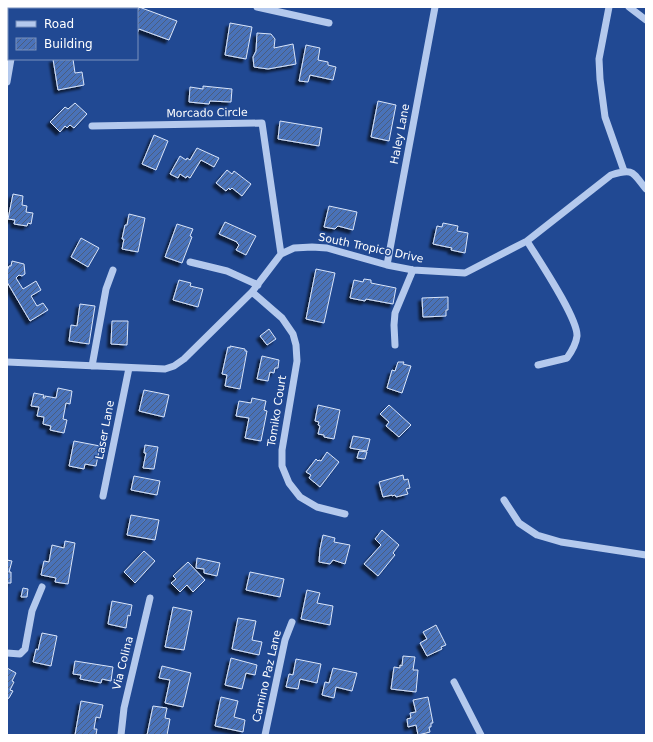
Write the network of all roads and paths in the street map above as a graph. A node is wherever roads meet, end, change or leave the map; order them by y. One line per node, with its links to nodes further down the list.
1 (257, 7): 6 (street)
2 (435, 7): 15 (street, Haley Lane)
3 (609, 7): 10 (street)
4 (629, 7): 5 (street)
5 (646, 20)
6 (329, 23)
7 (11, 60): 8 (street)
8 (7, 82)
9 (92, 126): 13 (street, Morcado Circle)
10 (624, 171): 11 (street); 12 (street, South Tropico Drive)
11 (646, 189)
12 (527, 241): 17 (street, South Tropico Drive); 22 (street)
13 (281, 254): 15 (street, South Tropico Drive); 18 (street)
14 (190, 262): 18 (street)
15 (387, 265): 17 (street, South Tropico Drive)
16 (113, 270): 23 (street)
17 (413, 270): 20 (street)
18 (258, 285): 19 (street)
19 (252, 292): 24 (street); 27 (street, Tomiko Court)
20 (395, 345)
21 (7, 362): 23 (street)
22 (538, 365)
23 (92, 366): 24 (street)
24 (128, 368): 25 (street, Laser Lane)
25 (103, 496)
26 (504, 500): 28 (street)
27 (345, 514)
28 (646, 555)
29 (42, 587): 32 (street)
30 (150, 598): 34 (street, Via Colina)
31 (292, 622): 35 (street, Camino Paz Lane)
32 (7, 653)
33 (454, 682): 36 (street)
34 (121, 735)
35 (265, 735)
36 (481, 735)

